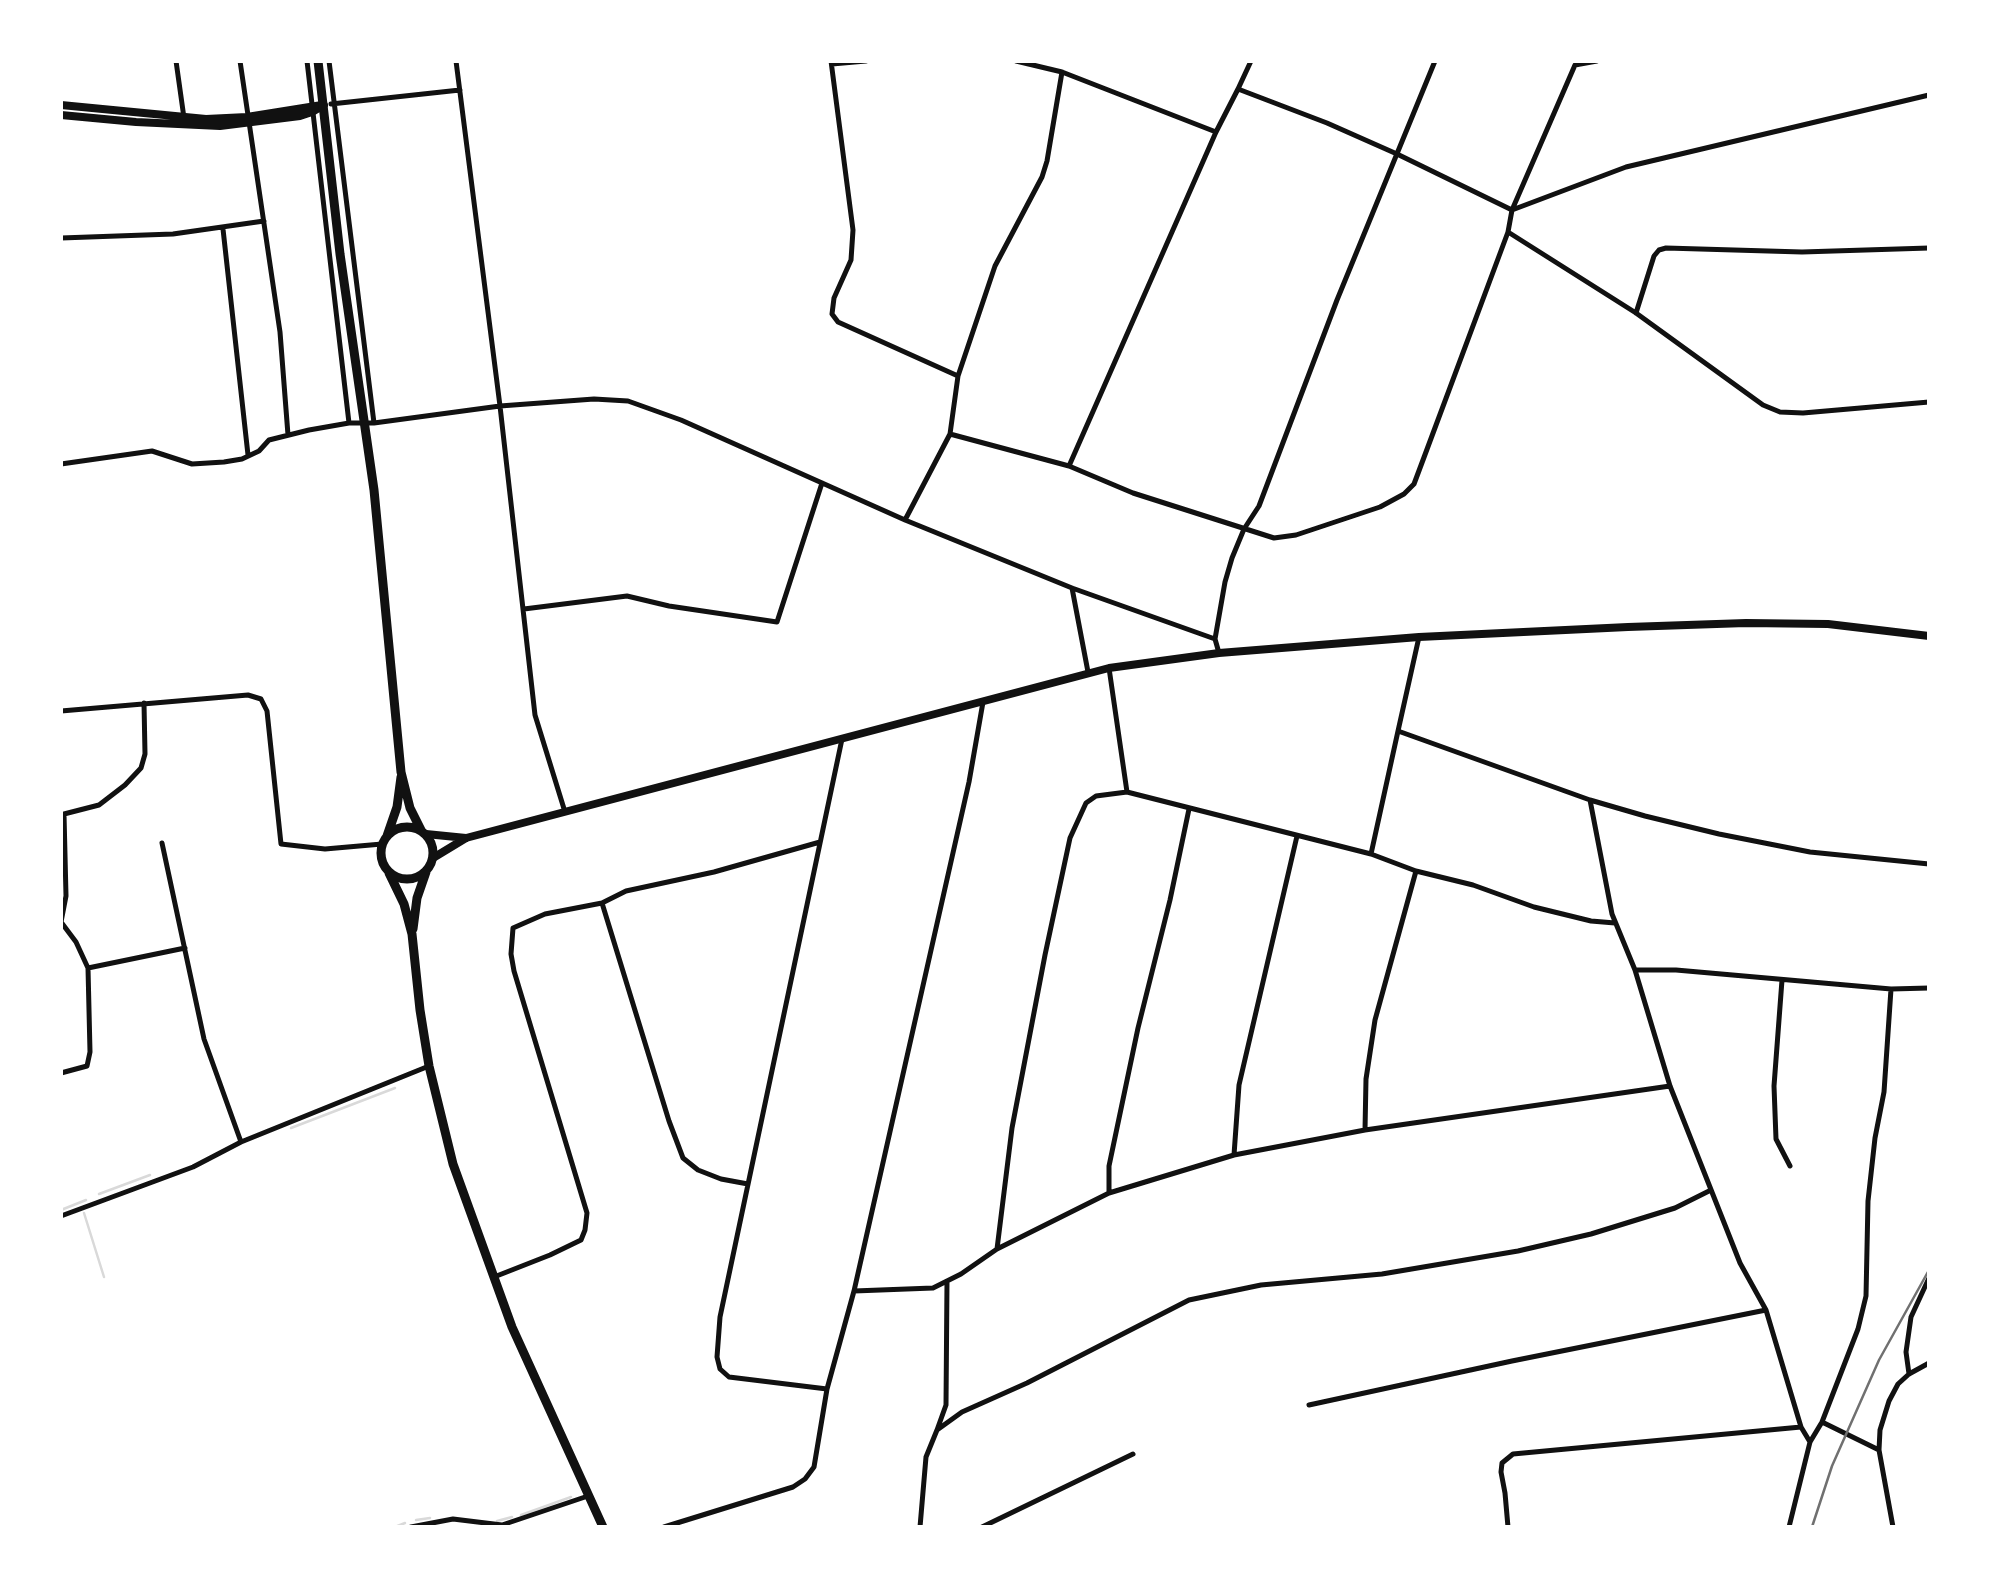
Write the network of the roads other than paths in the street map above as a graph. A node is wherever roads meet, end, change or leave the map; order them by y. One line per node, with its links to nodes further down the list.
1 (176, 61): 22 (street)
2 (240, 61): 23 (street)
3 (307, 61): 20 (street)
4 (318, 61): 18 (main road)
5 (328, 61): 18 (street)
6 (456, 61): 16 (street)
7 (866, 61): 12 (street)
8 (1016, 61): 14 (street)
9 (1251, 61): 15 (street)
10 (1435, 61): 25 (street)
11 (1597, 61): 13 (street)
12 (831, 63): 33 (street)
13 (1576, 63): 26 (street)
14 (1062, 72): 24 (street); 33 (street)
15 (1238, 89): 24 (street); 25 (street)
16 (460, 90): 18 (street); 35 (street)
17 (1929, 95): 26 (street)
18 (328, 104): 20 (main road); 37 (main road)
19 (61, 105): 22 (main road)
20 (311, 109): 23 (main road); 36 (street)
21 (61, 114): 23 (main road)
22 (184, 118): 23 (main road)
23 (247, 121): 27 (street)
24 (1216, 132): 42 (street)
25 (1397, 154): 26 (street); 45 (street)
26 (1512, 210): 29 (street)
27 (264, 221): 28 (street); 39 (street)
28 (223, 229): 30 (street); 40 (street)
29 (1508, 232): 32 (street); 45 (street)
30 (61, 238)
31 (1929, 248): 32 (street)
32 (1636, 313): 34 (street)
33 (957, 376): 38 (street)
34 (1929, 402)
35 (500, 406): 37 (street); 43 (street); 47 (street)
36 (349, 423): 37 (street); 39 (street)
37 (370, 423): 59 (main road)
38 (950, 434): 42 (street); 44 (street)
39 (288, 435): 40 (street)
40 (248, 455): 41 (street)
41 (61, 464)
42 (1069, 466): 45 (street)
43 (822, 483): 44 (street); 47 (street)
44 (905, 520): 46 (street)
45 (1244, 529): 50 (street)
46 (1072, 588): 50 (street); 53 (street)
47 (524, 609): 63 (street)
48 (1928, 634): 49 (main road)
49 (1419, 638): 51 (main road); 57 (street)
50 (1214, 639): 51 (street)
51 (1219, 653): 52 (main road)
52 (1109, 668): 53 (main road); 60 (street)
53 (1088, 672): 54 (main road)
54 (984, 702): 58 (main road); 102 (street)
55 (144, 703): 56 (street); 64 (street); 68 (street)
56 (61, 711)
57 (1398, 731): 61 (street); 71 (street)
58 (842, 739): 63 (main road); 69 (street)
59 (401, 772): 65 (main road); 68 (main road)
60 (1127, 792): 62 (street); 98 (street)
61 (1590, 800): 73 (street); 79 (street)
62 (1189, 809): 66 (street); 96 (street)
63 (565, 812): 67 (main road)
64 (62, 814): 78 (street)
65 (424, 832): 67 (main road); 68 (main road); 72 (main road)
66 (1297, 836): 71 (street); 92 (street)
67 (466, 838): 72 (main road)
68 (385, 840): 76 (main road)
69 (820, 842): 77 (street); 94 (street)
70 (162, 843): 81 (street)
71 (1371, 854): 74 (street)
72 (433, 858): 75 (main road)
73 (1929, 864)
74 (1416, 871): 79 (street); 90 (street)
75 (426, 872): 76 (main road); 80 (main road)
76 (388, 873): 80 (main road)
77 (602, 903): 94 (street); 99 (street)
78 (61, 922): 82 (street)
79 (1615, 923): 83 (street)
80 (412, 934): 87 (main road)
81 (185, 948): 82 (street); 91 (street)
82 (88, 968): 88 (street)
83 (1635, 970): 84 (street); 89 (street)
84 (1782, 980): 86 (street); 93 (street)
85 (1929, 988): 86 (street)
86 (1891, 989): 108 (street)
87 (429, 1066): 91 (street); 99 (main road)
88 (61, 1073)
89 (1670, 1086): 90 (street); 95 (street)
90 (1365, 1130): 92 (street)
91 (241, 1142): 97 (street)
92 (1234, 1155): 96 (street)
93 (1790, 1166)
94 (748, 1184): 106 (street)
95 (1711, 1189): 103 (street); 110 (street)
96 (1109, 1193): 98 (street)
97 (61, 1216)
98 (997, 1249): 101 (street)
99 (493, 1278): 114 (main road)
100 (1929, 1278): 105 (street)
101 (947, 1280): 102 (street); 110 (street)
102 (854, 1291): 106 (street)
103 (1766, 1310): 107 (street); 109 (street)
104 (1929, 1363): 105 (street)
105 (1909, 1374): 112 (street)
106 (827, 1389): 117 (street)
107 (1309, 1405)
108 (1822, 1422): 111 (street); 112 (street)
109 (1801, 1427): 111 (street); 120 (street)
110 (937, 1430): 118 (street)
111 (1810, 1442): 121 (street)
112 (1879, 1450): 122 (street)
113 (1133, 1454): 119 (street)
114 (587, 1496): 115 (street); 116 (main road)
115 (414, 1526)
116 (603, 1527)
117 (664, 1527)
118 (920, 1527)
119 (982, 1527)
120 (1508, 1527)
121 (1789, 1527)
122 (1893, 1527)

